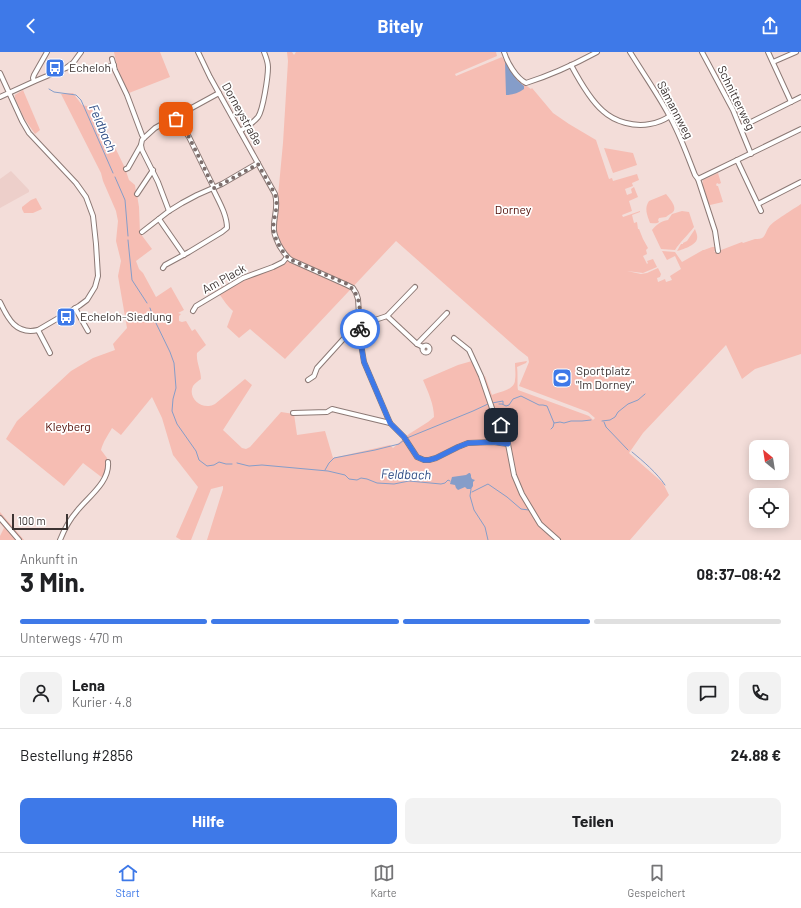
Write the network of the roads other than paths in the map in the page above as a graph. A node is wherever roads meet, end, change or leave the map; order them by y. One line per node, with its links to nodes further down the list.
1 (47, 52): 17 (street)
2 (81, 52): 17 (street)
3 (198, 52): 19 (street, Dorneystraße)
4 (264, 52): 27 (street)
5 (504, 52): 14 (street)
6 (597, 52): 14 (street)
7 (630, 52): 23 (street, Sämannweg)
8 (702, 52): 25 (street, Schnitterweg)
9 (768, 52): 12 (street)
10 (796, 52): 12 (street)
11 (112, 59): 13 (street)
12 (773, 62): 22 (street)
13 (114, 65): 15 (street); 28 (street)
14 (571, 65): 23 (street)
15 (104, 68)
16 (0, 73): 18 (street)
17 (34, 81): 18 (street)
18 (9, 93): 20 (street); 50 (street)
19 (219, 93): 24 (street); 27 (street, Dorneystraße)
20 (0, 97)
21 (801, 97): 22 (street)
22 (791, 102): 25 (street)
23 (670, 116): 35 (street, Sämannweg)
24 (175, 117): 28 (street); 37 (street)
25 (741, 127): 30 (street, Schnitterweg)
26 (801, 129): 30 (street)
27 (240, 130): 32 (street, Dorneystraße)
28 (144, 138): 29 (street)
29 (141, 145): 33 (street); 34 (street)
30 (751, 154): 31 (street)
31 (738, 160): 35 (street); 39 (street)
32 (258, 164): 37 (street); 46 (street, Dorneystraße)
33 (126, 169)
34 (153, 170): 38 (street); 40 (street)
35 (698, 179): 44 (street, Sämannweg)
36 (801, 182): 39 (street)
37 (213, 188): 40 (street); 45 (street)
38 (137, 194)
39 (758, 204): 41 (street)
40 (169, 211): 42 (street)
41 (761, 211)
42 (159, 219): 43 (street); 45 (street)
43 (142, 232)
44 (718, 251)
45 (184, 255): 47 (street)
46 (287, 257): 51 (street, Am Plack); 54 (street)
47 (163, 268)
48 (415, 287): 53 (street)
49 (0, 302): 55 (street)
50 (75, 308): 55 (street); 56 (street)
51 (193, 311)
52 (447, 313): 58 (street)
53 (387, 316): 54 (street); 58 (street)
54 (360, 325): 61 (street); 63 (street)
55 (38, 330): 60 (street)
56 (88, 331)
57 (454, 338): 64 (street)
58 (417, 344): 59 (street)
59 (423, 347)
60 (50, 354)
61 (308, 380)
62 (293, 413): 63 (street)
63 (390, 423): 64 (street)
64 (508, 444): 69 (street)
65 (108, 462): 68 (street)
66 (0, 518): 67 (street)
67 (19, 540)
68 (60, 540)
69 (558, 540)

